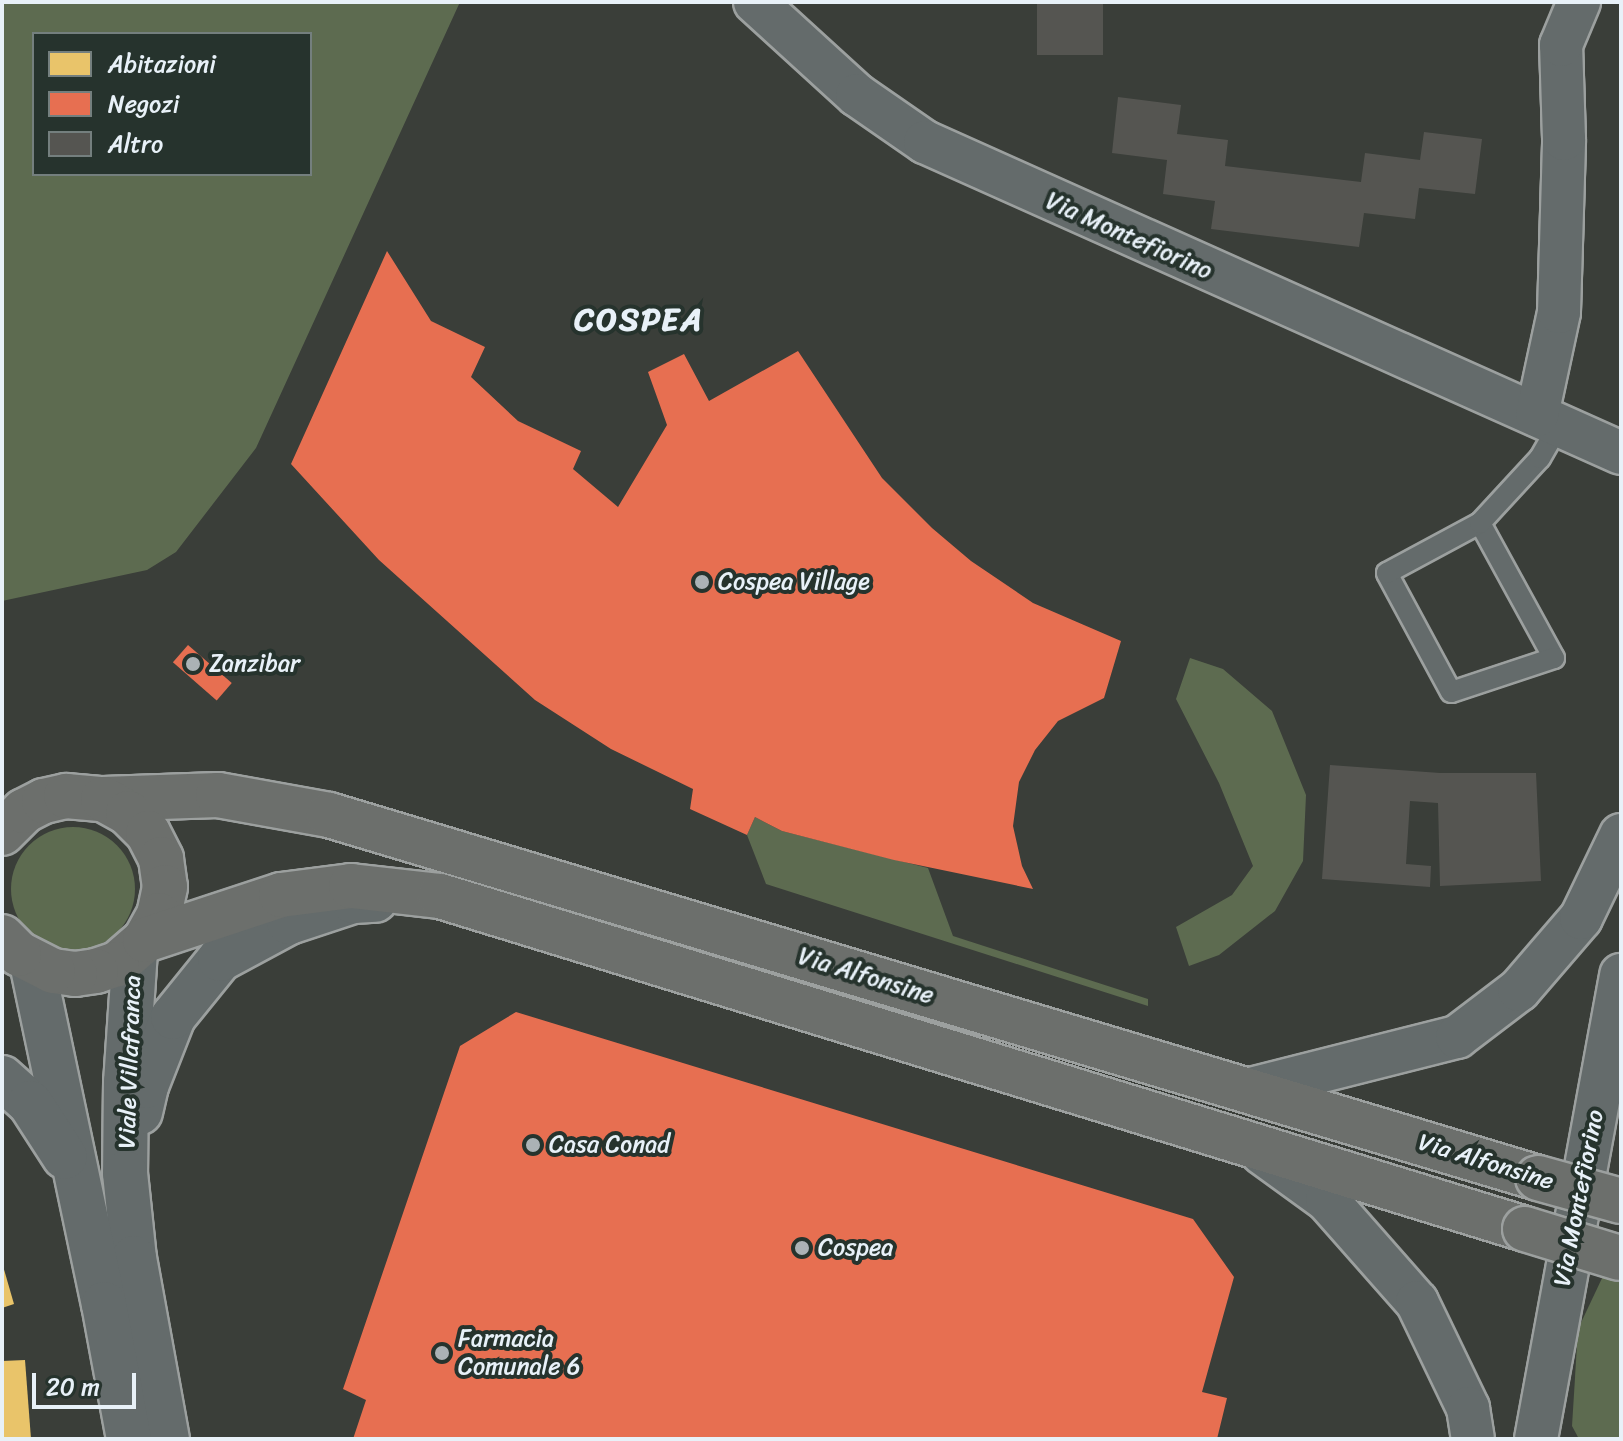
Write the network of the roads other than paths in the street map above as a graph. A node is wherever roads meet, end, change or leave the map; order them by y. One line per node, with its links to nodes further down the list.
1 (755, 2): 3 (street, Via Montefiorino)
2 (1579, 2): 3 (street)
3 (1548, 420): 4 (street, Via Montefiorino); 5 (lane)
4 (1621, 453)
5 (1480, 523): 5 (lane)
6 (103, 799): 7 (main road, Via Alfonsine); 10 (main road); 14 (main road, Via Alfonsine)
7 (2, 833)
8 (1621, 835): 14 (street)
9 (440, 896): 10 (main road, Via Alfonsine); 15 (main road, Via Alfonsine); 16 (main road, Viale Villafranca)
10 (140, 946): 11 (main road, Via Alfonsine); 16 (main road, Viale Villafranca)
11 (14, 954): 17 (main road)
12 (1621, 975): 20 (street, Via Montefiorino)
13 (2, 1078): 17 (main road)
14 (1247, 1090): 18 (main road, Via Alfonsine, bridge)
15 (1251, 1145): 19 (main road, Via Alfonsine, bridge); 23 (street)
16 (125, 1173): 22 (main road, Viale Villafranca)
17 (78, 1177): 21 (main road)
18 (1621, 1201)
19 (1620, 1258)
20 (1536, 1433)
21 (129, 1439)
22 (167, 1439)
23 (1473, 1439)

